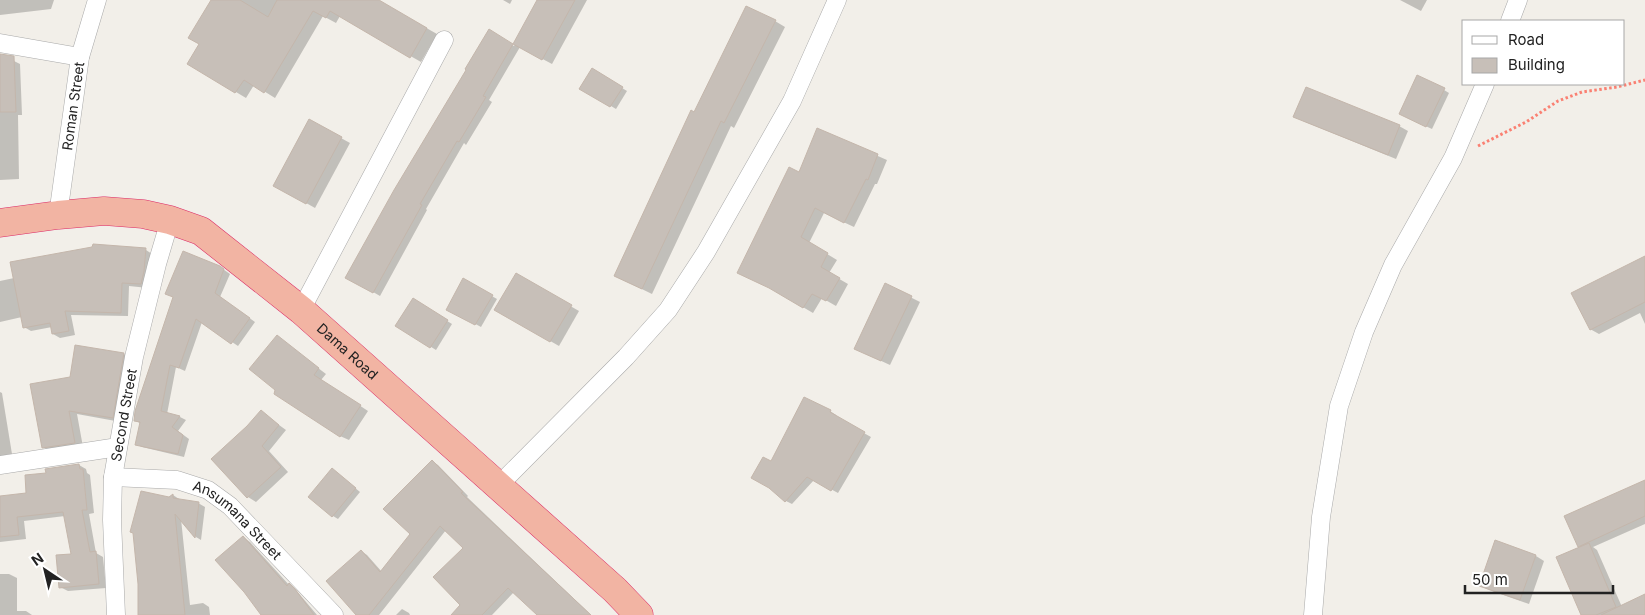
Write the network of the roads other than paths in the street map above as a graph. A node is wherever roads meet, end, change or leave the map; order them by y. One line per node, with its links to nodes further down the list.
1 (97, 0): 7 (street, Roman Street)
2 (837, 0): 16 (street)
3 (1518, 0): 4 (street)
4 (1510, 20)
5 (444, 40): 12 (street)
6 (0, 43): 7 (street)
7 (80, 57): 9 (street, Roman Street)
8 (1485, 85): 20 (street)
9 (58, 215): 10 (highway, Dama Road); 11 (highway, Dama Road)
10 (170, 220): 12 (highway, Dama Road); 13 (street, Second Street)
11 (0, 223)
12 (302, 310): 16 (highway, Dama Road)
13 (118, 447): 14 (street); 15 (street, Second Street)
14 (0, 465)
15 (113, 477): 17 (street, Second Street); 18 (street, Ansumana Street)
16 (497, 487): 19 (highway, Dama Road)
17 (116, 615)
18 (334, 615)
19 (639, 615)
20 (1313, 615)

